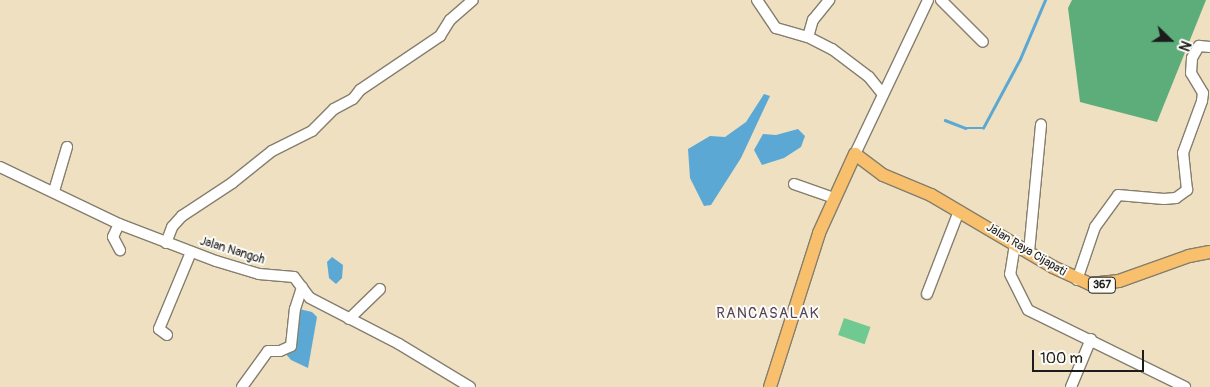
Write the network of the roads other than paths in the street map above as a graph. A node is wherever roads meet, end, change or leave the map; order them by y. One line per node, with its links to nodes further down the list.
1 (473, 0): 19 (street)
2 (757, 0): 6 (street)
3 (829, 0): 6 (street)
4 (928, 0): 9 (street)
5 (941, 0): 7 (street)
6 (808, 37): 9 (street)
7 (983, 42)
8 (1210, 47): 25 (street)
9 (883, 94): 12 (street)
10 (1041, 125): 23 (street)
11 (67, 147): 15 (street)
12 (855, 154): 16 (main road); 17 (main road, Jalan Raya Cijapati / 367)
13 (0, 168): 15 (street, Jalan Nangoh)
14 (794, 184): 16 (street)
15 (54, 192): 18 (street, Jalan Nangoh)
16 (834, 198): 34 (main road)
17 (958, 216): 20 (main road, Jalan Raya Cijapati / 367); 28 (street)
18 (119, 224): 19 (street, Jalan Nangoh); 21 (street)
19 (166, 243): 22 (street, Jalan Nangoh)
20 (1015, 244): 23 (main road, Jalan Raya Cijapati / 367); 31 (street)
21 (120, 250)
22 (191, 252): 26 (street, Jalan Nangoh); 30 (street)
23 (1029, 252): 25 (main road, Jalan Raya Cijapati / 367)
24 (1210, 252): 25 (main road, Jalan Raya Cijapati / 367)
25 (1077, 280)
26 (302, 287): 29 (street, Jalan Nangoh); 32 (street)
27 (380, 289): 29 (street)
28 (927, 294)
29 (349, 319): 33 (street, Jalan Nangoh)
30 (166, 335)
31 (1092, 339): 35 (street); 36 (street)
32 (242, 387)
33 (470, 387)
34 (770, 387)
35 (1071, 387)
36 (1185, 387)

